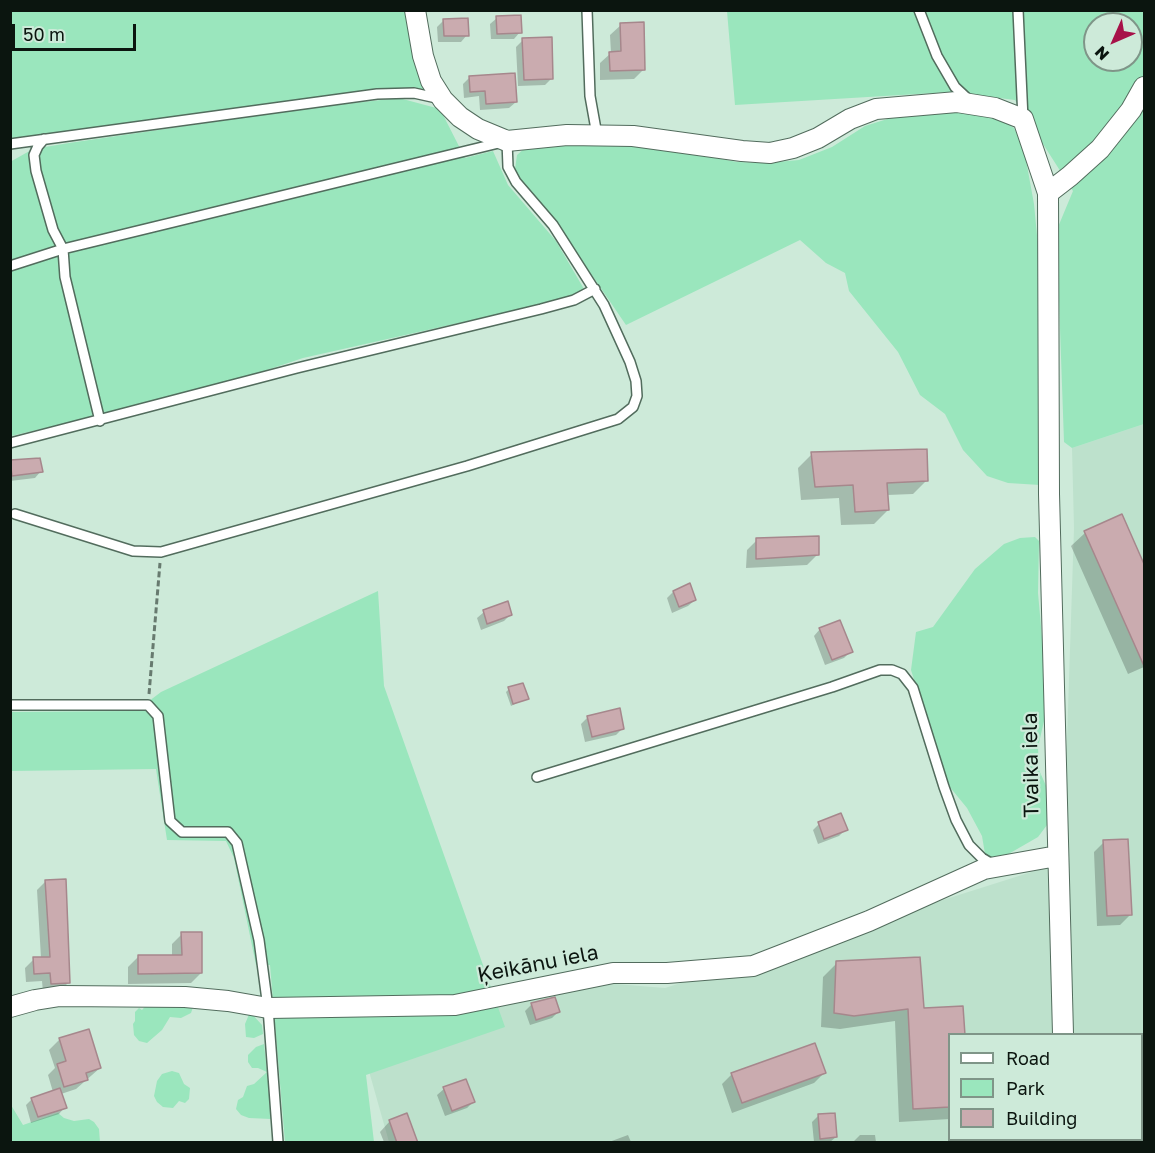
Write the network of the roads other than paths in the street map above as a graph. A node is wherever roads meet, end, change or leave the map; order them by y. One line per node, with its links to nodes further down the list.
1 (415, 10): 6 (street)
2 (587, 10): 9 (lane)
3 (919, 10): 7 (lane)
4 (1018, 10): 8 (lane)
5 (1144, 87): 13 (street)
6 (443, 100): 10 (lane); 11 (street)
7 (973, 104): 8 (street); 9 (street)
8 (1023, 119): 13 (street, Tvaika iela)
9 (597, 135): 11 (street)
10 (44, 139): 12 (lane); 14 (lane)
11 (507, 141): 14 (lane); 16 (lane)
12 (10, 144)
13 (1048, 193): 22 (street, Tvaika iela)
14 (63, 249): 15 (lane); 17 (lane)
15 (10, 267)
16 (595, 289): 17 (lane); 19 (lane)
17 (100, 421): 18 (lane)
18 (10, 443)
19 (15, 514)
20 (10, 705): 25 (lane)
21 (537, 777): 23 (lane)
22 (1057, 856): 23 (street, Ķeikānu iela); 26 (street, Tvaika iela)
23 (998, 866): 25 (street, Ķeikānu iela)
24 (10, 1007): 25 (street, Ķeikānu iela)
25 (268, 1008): 27 (lane)
26 (1063, 1033)
27 (278, 1143)

